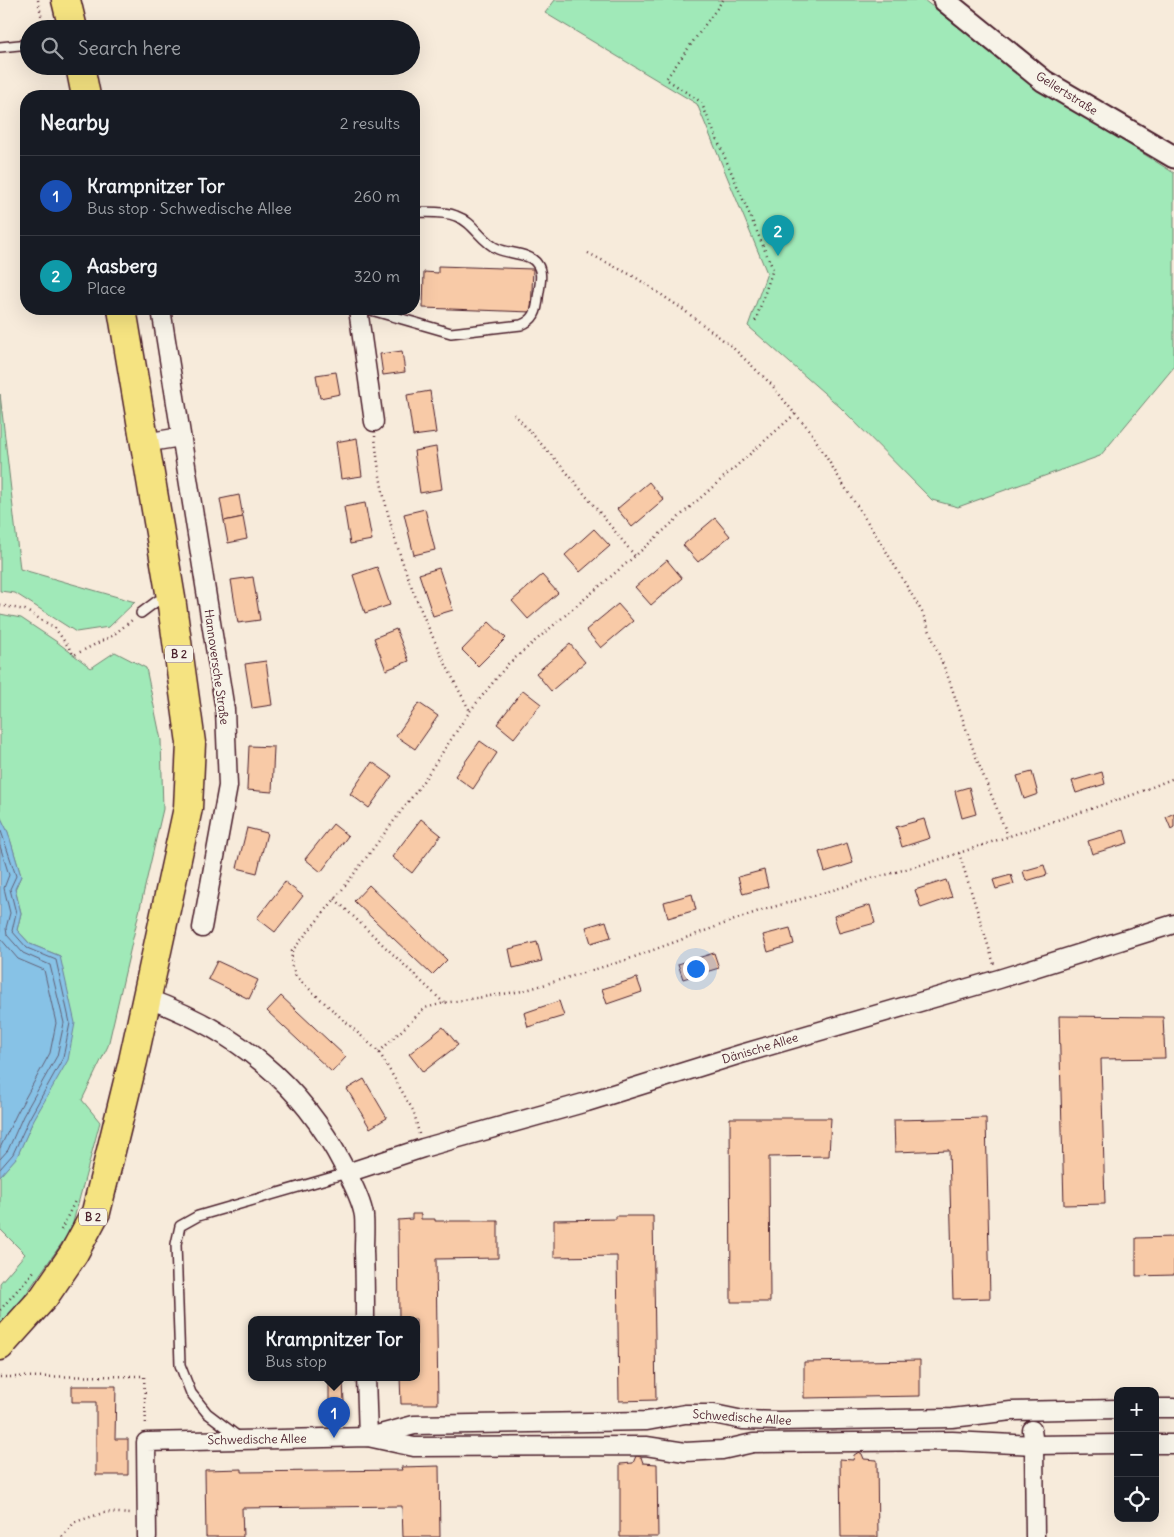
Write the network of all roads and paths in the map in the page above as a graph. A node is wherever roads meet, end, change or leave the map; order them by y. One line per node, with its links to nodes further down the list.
1 (38, 0): 5 (path)
2 (66, 0): 6 (main road)
3 (723, 0): 18 (path)
4 (944, 0): 11 (street, Gellertstraße)
5 (42, 20)
6 (71, 20)
7 (20, 45): 8 (lane)
8 (0, 47)
9 (82, 75): 10 (main road)
10 (85, 90)
11 (1174, 157)
12 (420, 212): 17 (lane)
13 (588, 253): 20 (path)
14 (123, 315): 23 (main road, B 2)
15 (161, 315): 22 (street, Hannoversche Straße)
16 (359, 315): 21 (street)
17 (388, 315)
18 (755, 322)
19 (514, 414): 24 (path)
20 (795, 414): 24 (path); 30 (path)
21 (374, 422): 28 (path)
22 (181, 437): 23 (street); 34 (street, Hannoversche Straße)
23 (144, 443): 25 (main road, B 2)
24 (635, 556): 28 (path)
25 (170, 598): 27 (lane); 36 (main road, B 2)
26 (0, 605): 27 (path)
27 (141, 613)
28 (470, 712): 32 (path)
29 (1174, 778): 30 (path)
30 (1008, 836): 31 (path)
31 (959, 853): 35 (path); 37 (path)
32 (335, 899): 37 (path); 38 (path)
33 (1174, 924): 35 (street, Dänische Allee)
34 (202, 928)
35 (999, 979): 39 (street, Dänische Allee)
36 (146, 998): 40 (street); 46 (main road, B 2)
37 (444, 1002): 38 (path)
38 (379, 1052): 39 (path)
39 (423, 1148): 40 (street, Dänische Allee)
40 (347, 1173): 45 (street); 54 (lane)
41 (78, 1196): 42 (path)
42 (60, 1230)
43 (35, 1270): 44 (path)
44 (0, 1310)
45 (366, 1316)
46 (0, 1346)
47 (0, 1377): 55 (path)
48 (366, 1381): 52 (street)
49 (1159, 1408): 50 (street)
50 (1174, 1408)
51 (1114, 1409): 52 (street, Schwedische Allee)
52 (368, 1437): 53 (street, Schwedische Allee); 54 (street, Schwedische Allee)
53 (1033, 1438): 56 (street, Schwedische Allee); 62 (street)
54 (242, 1440): 55 (street, Schwedische Allee)
55 (146, 1442): 59 (street)
56 (1114, 1444)
57 (1159, 1444): 58 (street)
58 (1174, 1444)
59 (147, 1514): 60 (path); 61 (street)
60 (62, 1537)
61 (147, 1537)
62 (1035, 1537)

